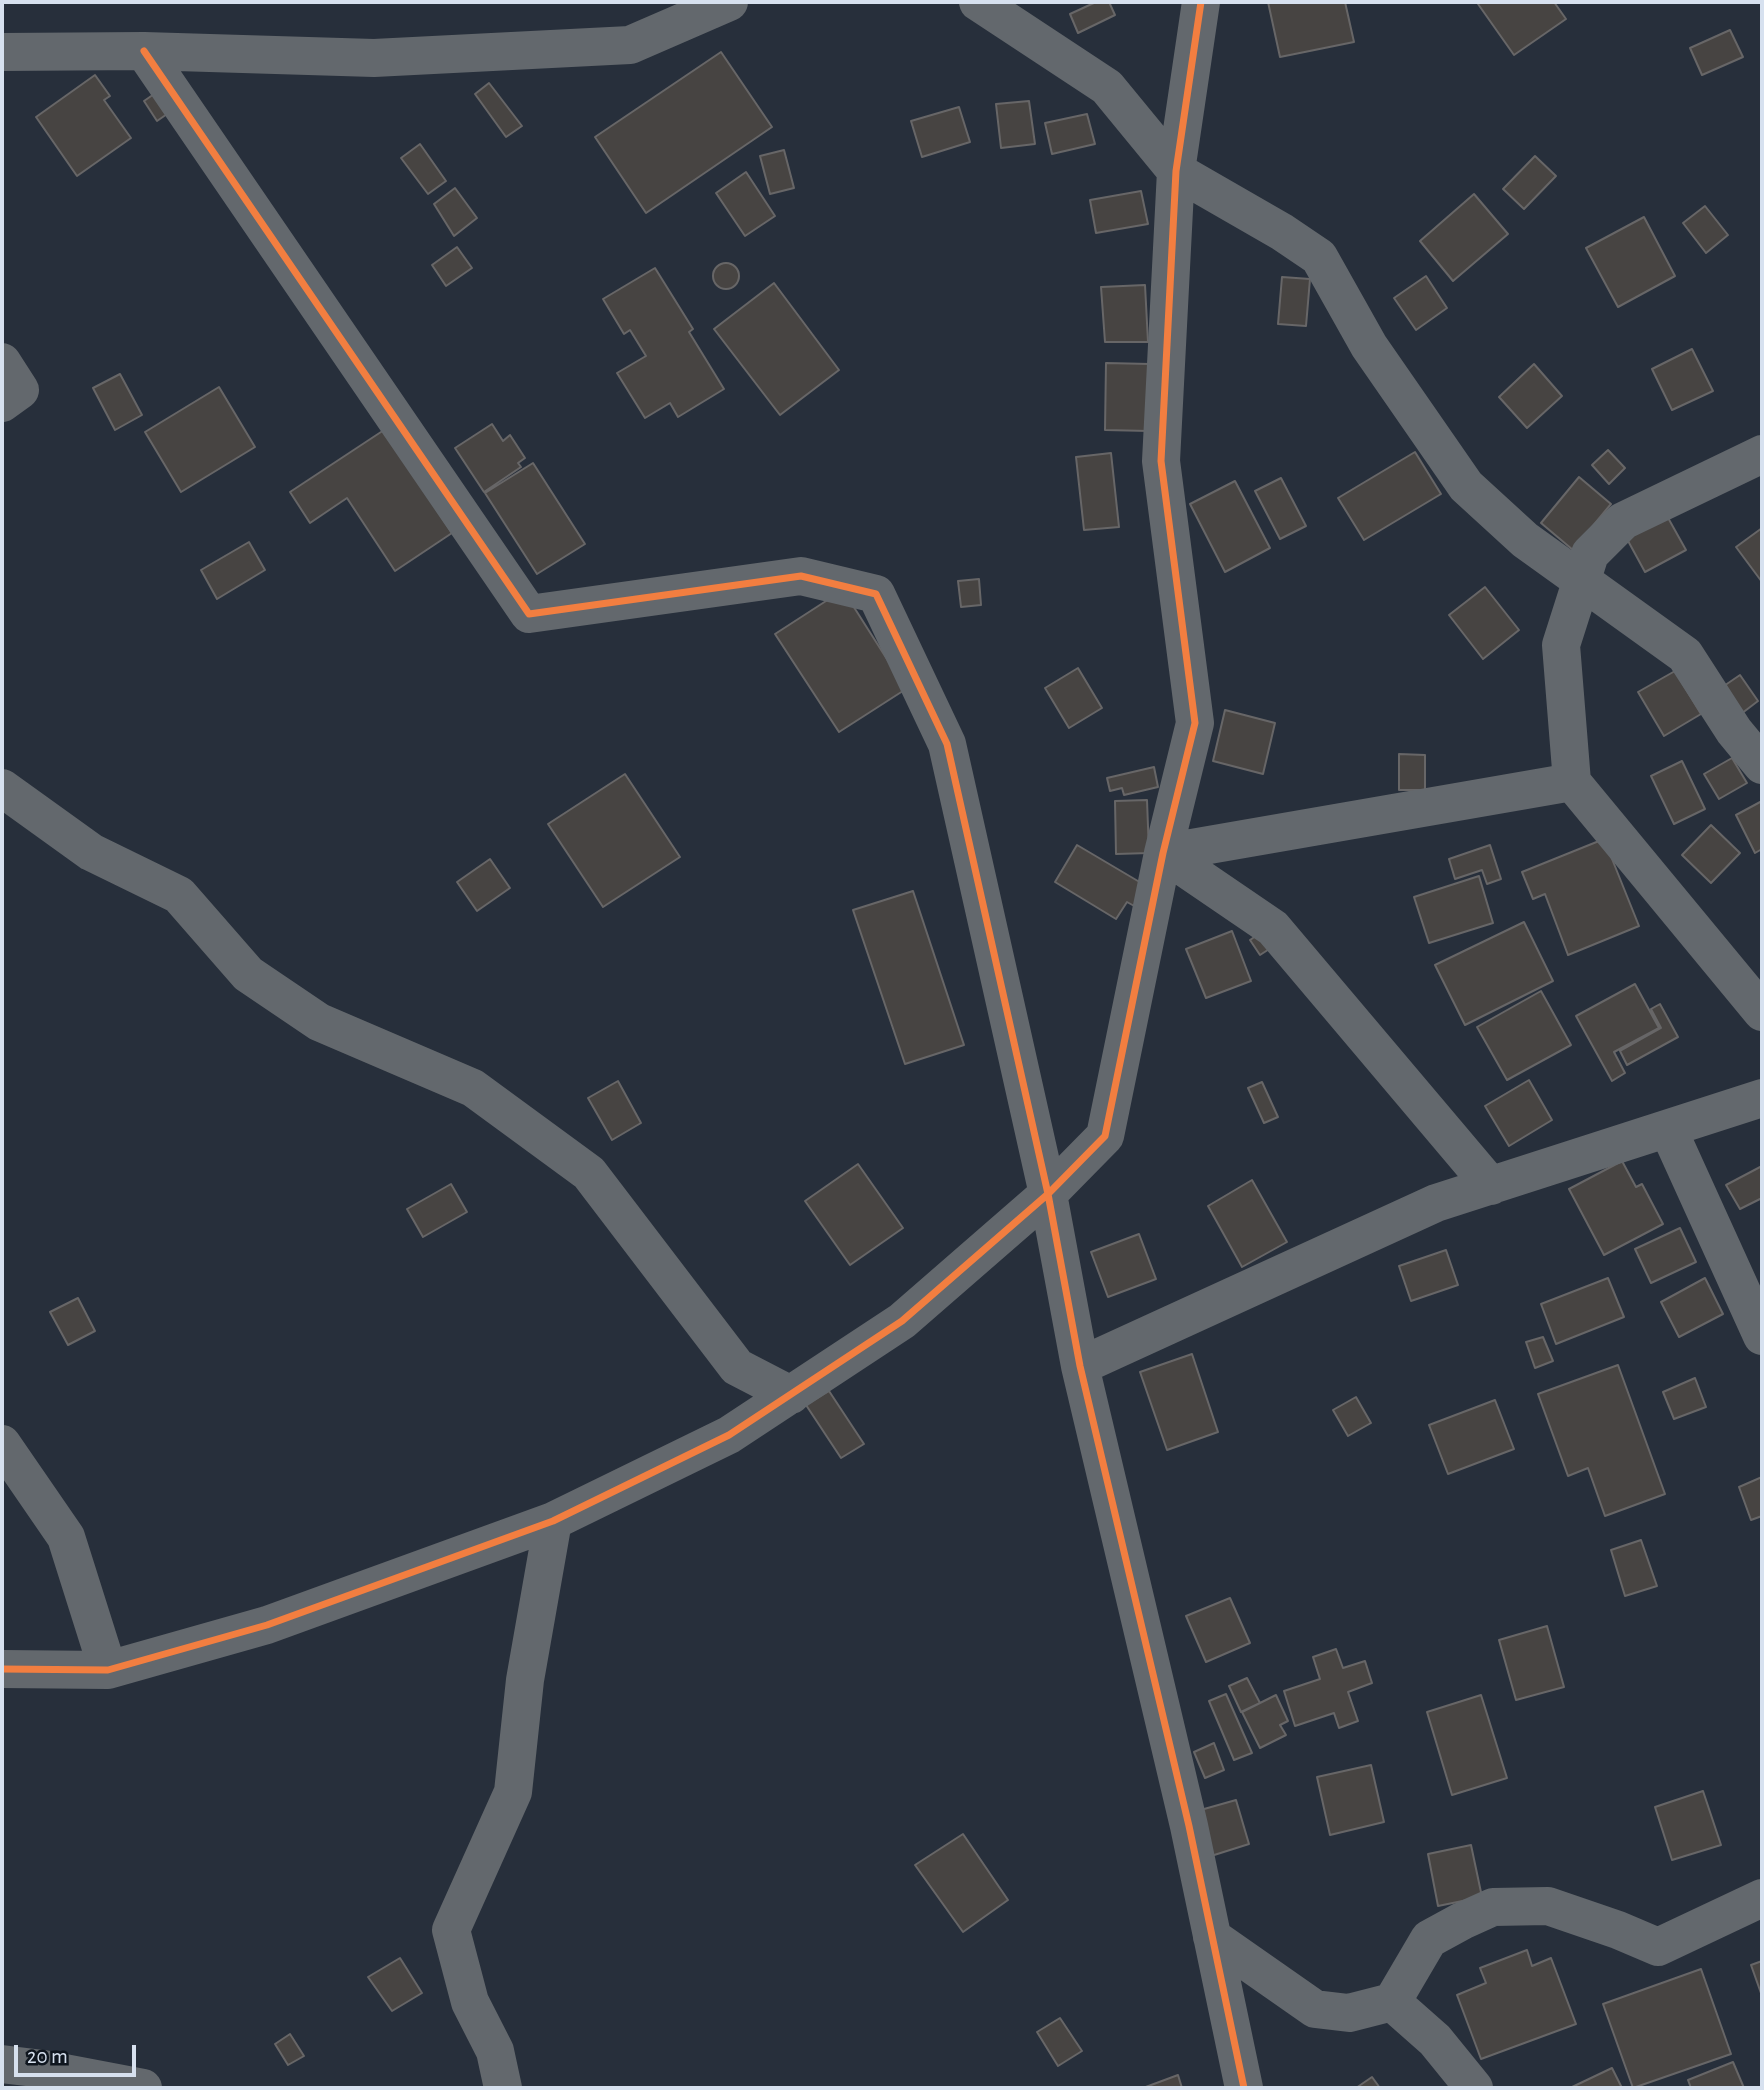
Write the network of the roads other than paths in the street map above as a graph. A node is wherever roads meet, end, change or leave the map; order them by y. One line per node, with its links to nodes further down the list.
1 (729, 2): 4 (street)
2 (978, 2): 6 (street)
3 (1201, 2): 6 (street)
4 (144, 51): 5 (street); 19 (street)
5 (2, 52)
6 (1176, 171): 10 (street); 14 (street)
7 (2, 362): 8 (street)
8 (2, 403)
9 (1762, 454): 10 (street)
10 (1582, 580): 11 (street); 12 (street)
11 (1762, 765)
12 (1572, 782): 14 (street); 15 (street)
13 (2, 788): 22 (street)
14 (1163, 853): 18 (street); 19 (street)
15 (1762, 1012)
16 (1762, 1098): 17 (street)
17 (1668, 1129): 18 (street); 20 (street)
18 (1491, 1186): 21 (street)
19 (1048, 1194): 21 (street); 22 (street)
20 (1762, 1336)
21 (1080, 1366): 28 (street)
22 (791, 1395): 24 (street)
23 (2, 1444): 26 (street)
24 (553, 1521): 26 (street); 32 (street)
25 (2, 1669): 26 (street)
26 (108, 1670)
27 (1762, 1898): 29 (street)
28 (1212, 1937): 29 (street); 33 (street)
29 (1392, 2002): 34 (street)
30 (2, 2064): 31 (street)
31 (143, 2088)
32 (503, 2088)
33 (1244, 2088)
34 (1474, 2088)

